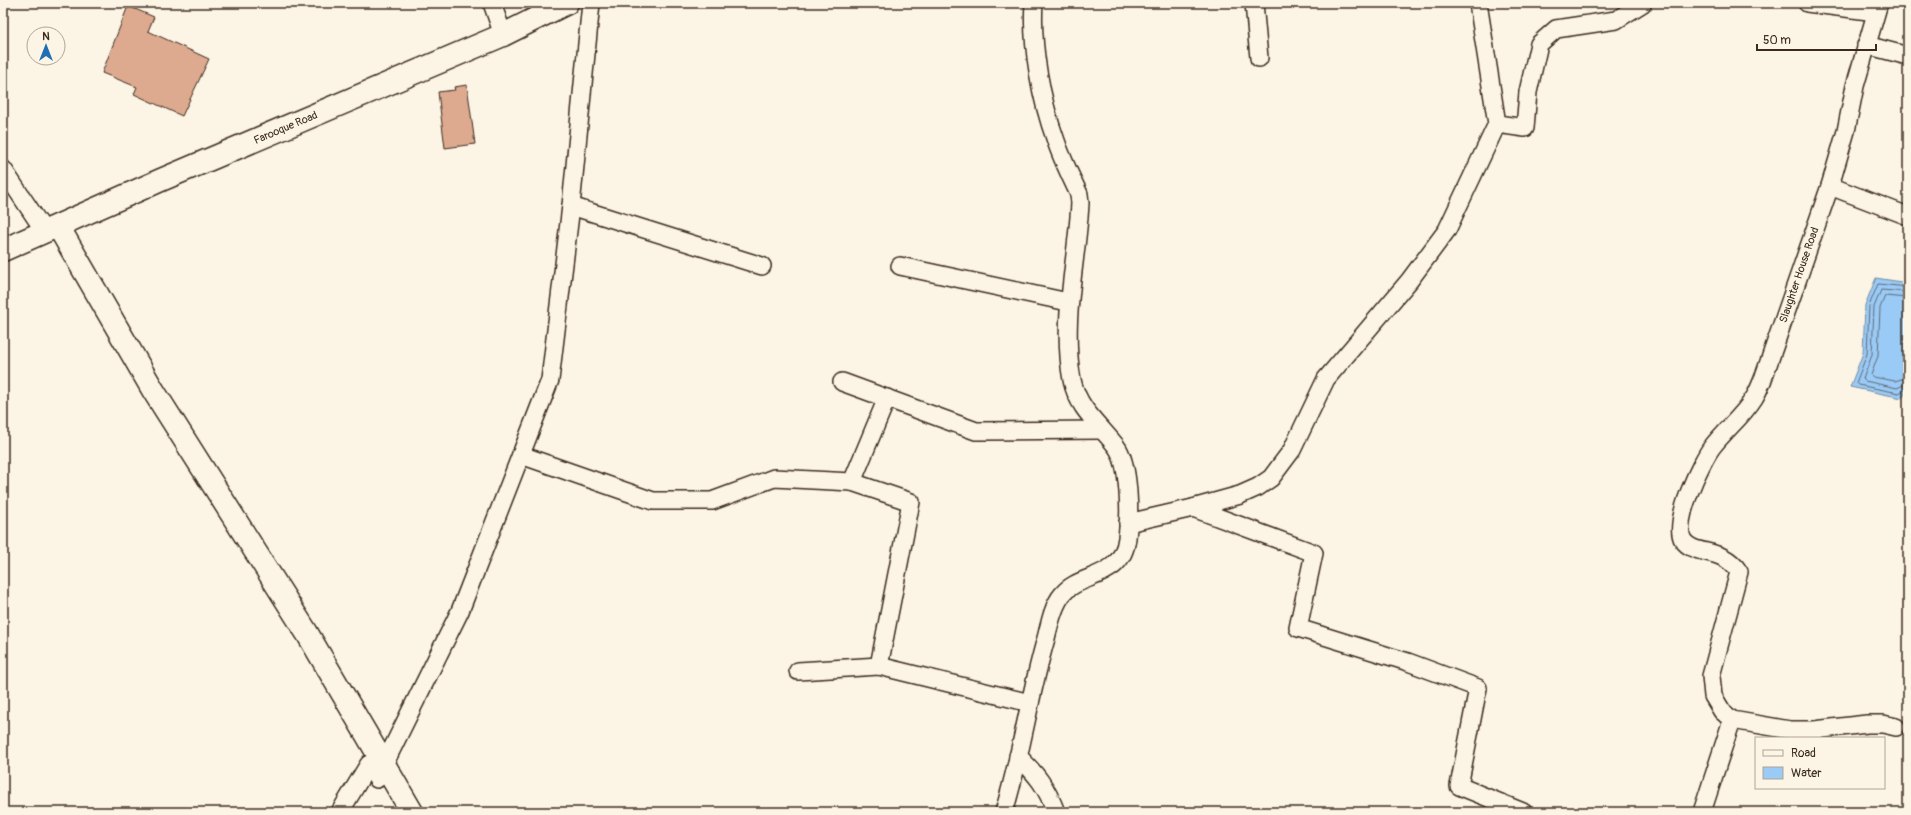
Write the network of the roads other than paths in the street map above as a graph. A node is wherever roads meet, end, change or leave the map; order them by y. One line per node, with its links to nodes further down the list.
1 (492, 3): 10 (street)
2 (567, 3): 10 (street, Farooque Road)
3 (591, 3): 17 (street)
4 (1034, 3): 23 (street)
5 (1254, 3): 13 (street)
6 (1478, 3): 14 (street)
7 (1643, 3): 14 (street)
8 (1807, 3): 9 (street)
9 (1877, 8): 11 (street, Slaughter House Road)
10 (503, 35): 19 (street, Farooque Road)
11 (1866, 45): 12 (street); 16 (street, Slaughter House Road)
12 (1908, 56)
13 (1259, 58)
14 (1497, 124): 29 (street)
15 (3, 168): 19 (street)
16 (1830, 186): 18 (street); 34 (street, Slaughter House Road)
17 (571, 206): 21 (street); 27 (street)
18 (1908, 216)
19 (52, 229): 20 (street, Farooque Road); 37 (street)
20 (3, 250)
21 (762, 266)
22 (900, 266): 23 (street)
23 (1068, 302): 26 (street)
24 (842, 382): 25 (street)
25 (887, 398): 26 (street); 28 (street)
26 (1102, 430): 30 (street)
27 (521, 455): 28 (street); 37 (street)
28 (852, 482): 31 (street)
29 (1193, 508): 30 (street); 43 (street)
30 (1128, 523): 33 (street)
31 (879, 666): 32 (street); 33 (street)
32 (798, 671)
33 (1030, 703): 36 (street)
34 (1732, 720): 35 (street); 44 (street)
35 (1896, 727)
36 (1018, 756): 41 (street); 42 (street)
37 (377, 769): 38 (street); 39 (street); 40 (street)
38 (340, 812)
39 (398, 812)
40 (412, 812)
41 (1004, 812)
42 (1056, 812)
43 (1524, 812)
44 (1702, 812)

